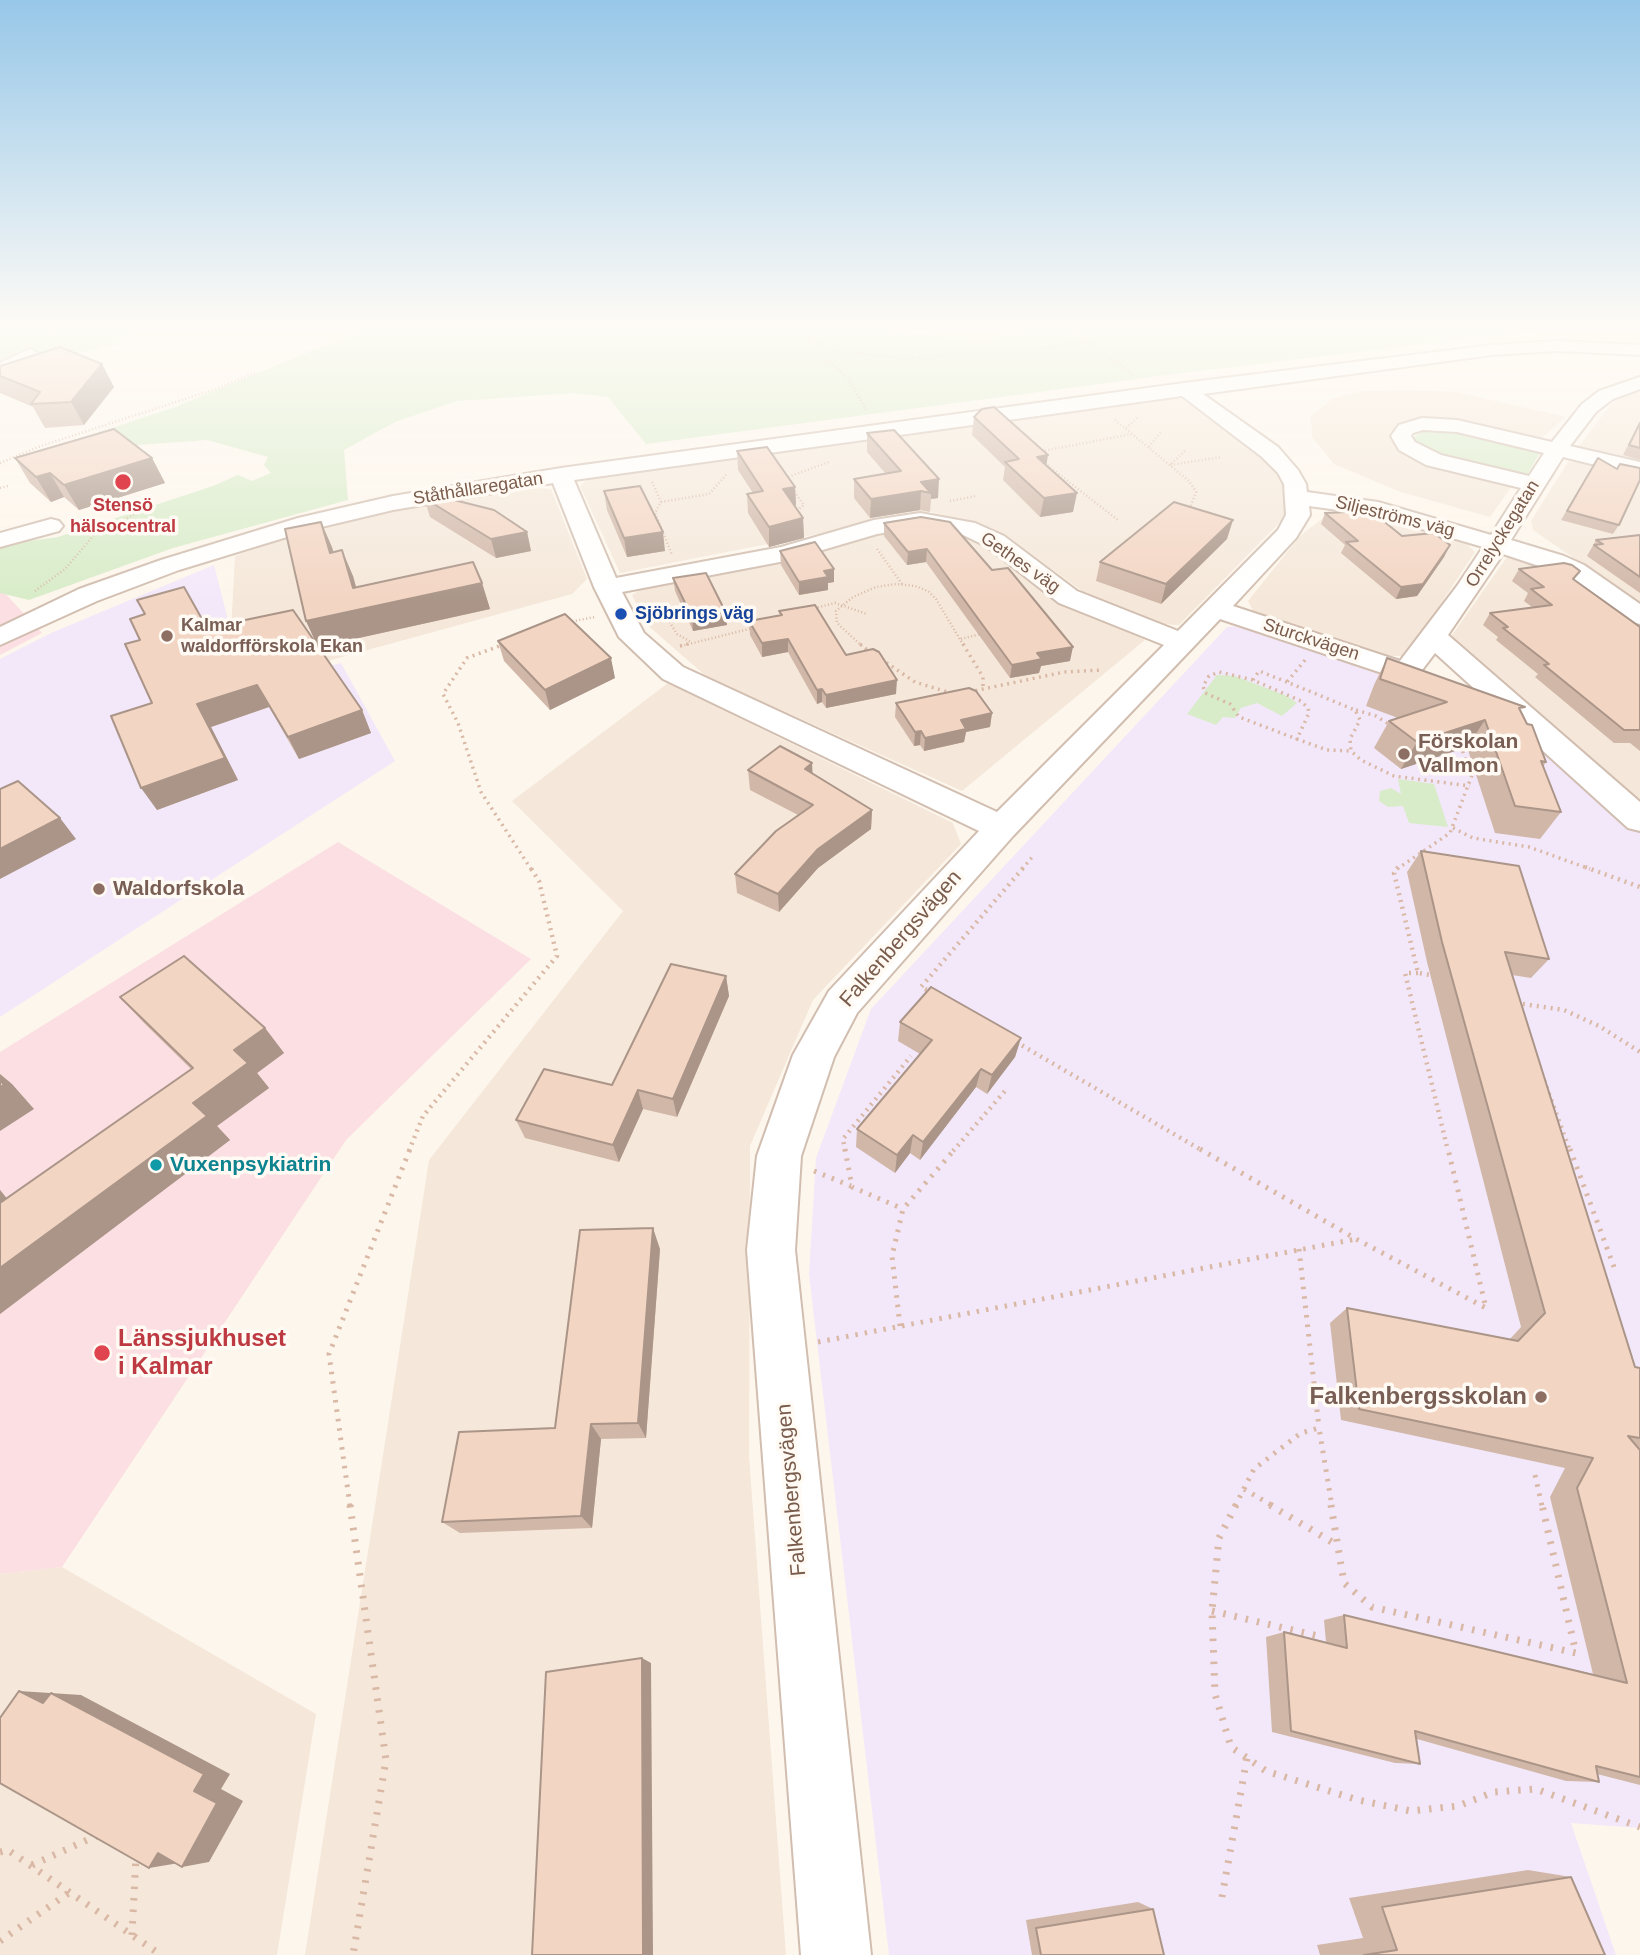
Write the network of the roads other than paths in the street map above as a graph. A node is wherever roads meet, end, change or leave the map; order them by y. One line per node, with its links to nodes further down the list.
1 (961, 419): 6 (street, Ståthållaregatan)
2 (1225, 419): 8 (street)
3 (1582, 419): 4 (street, Orrelyckegatan)
4 (1557, 449): 5 (street); 7 (street, Orrelyckegatan); 7 (street)
5 (1640, 469)
6 (561, 475): 12 (street); 15 (street, Ståthållaregatan)
7 (1534, 484): 11 (street, Orrelyckegatan)
8 (1298, 498): 11 (street, Siljeströms väg); 13 (street, Falkenbergsvägen)
9 (51, 526): 10 (street)
10 (0, 540)
11 (1497, 544): 14 (street, Siljeströms väg); 16 (street, Orrelyckegatan)
12 (614, 600): 17 (street, Gethes väg); 20 (street)
13 (1216, 609): 17 (street, Falkenbergsvägen); 18 (street, Sturckvägen)
14 (1640, 616)
15 (7, 626)
16 (1434, 637): 18 (street, Orrelyckegatan); 19 (street)
17 (1181, 642): 20 (street, Falkenbergsvägen)
18 (1406, 672)
19 (1640, 820)
20 (1018, 841): 21 (street, Falkenbergsvägen)
21 (835, 1955)

